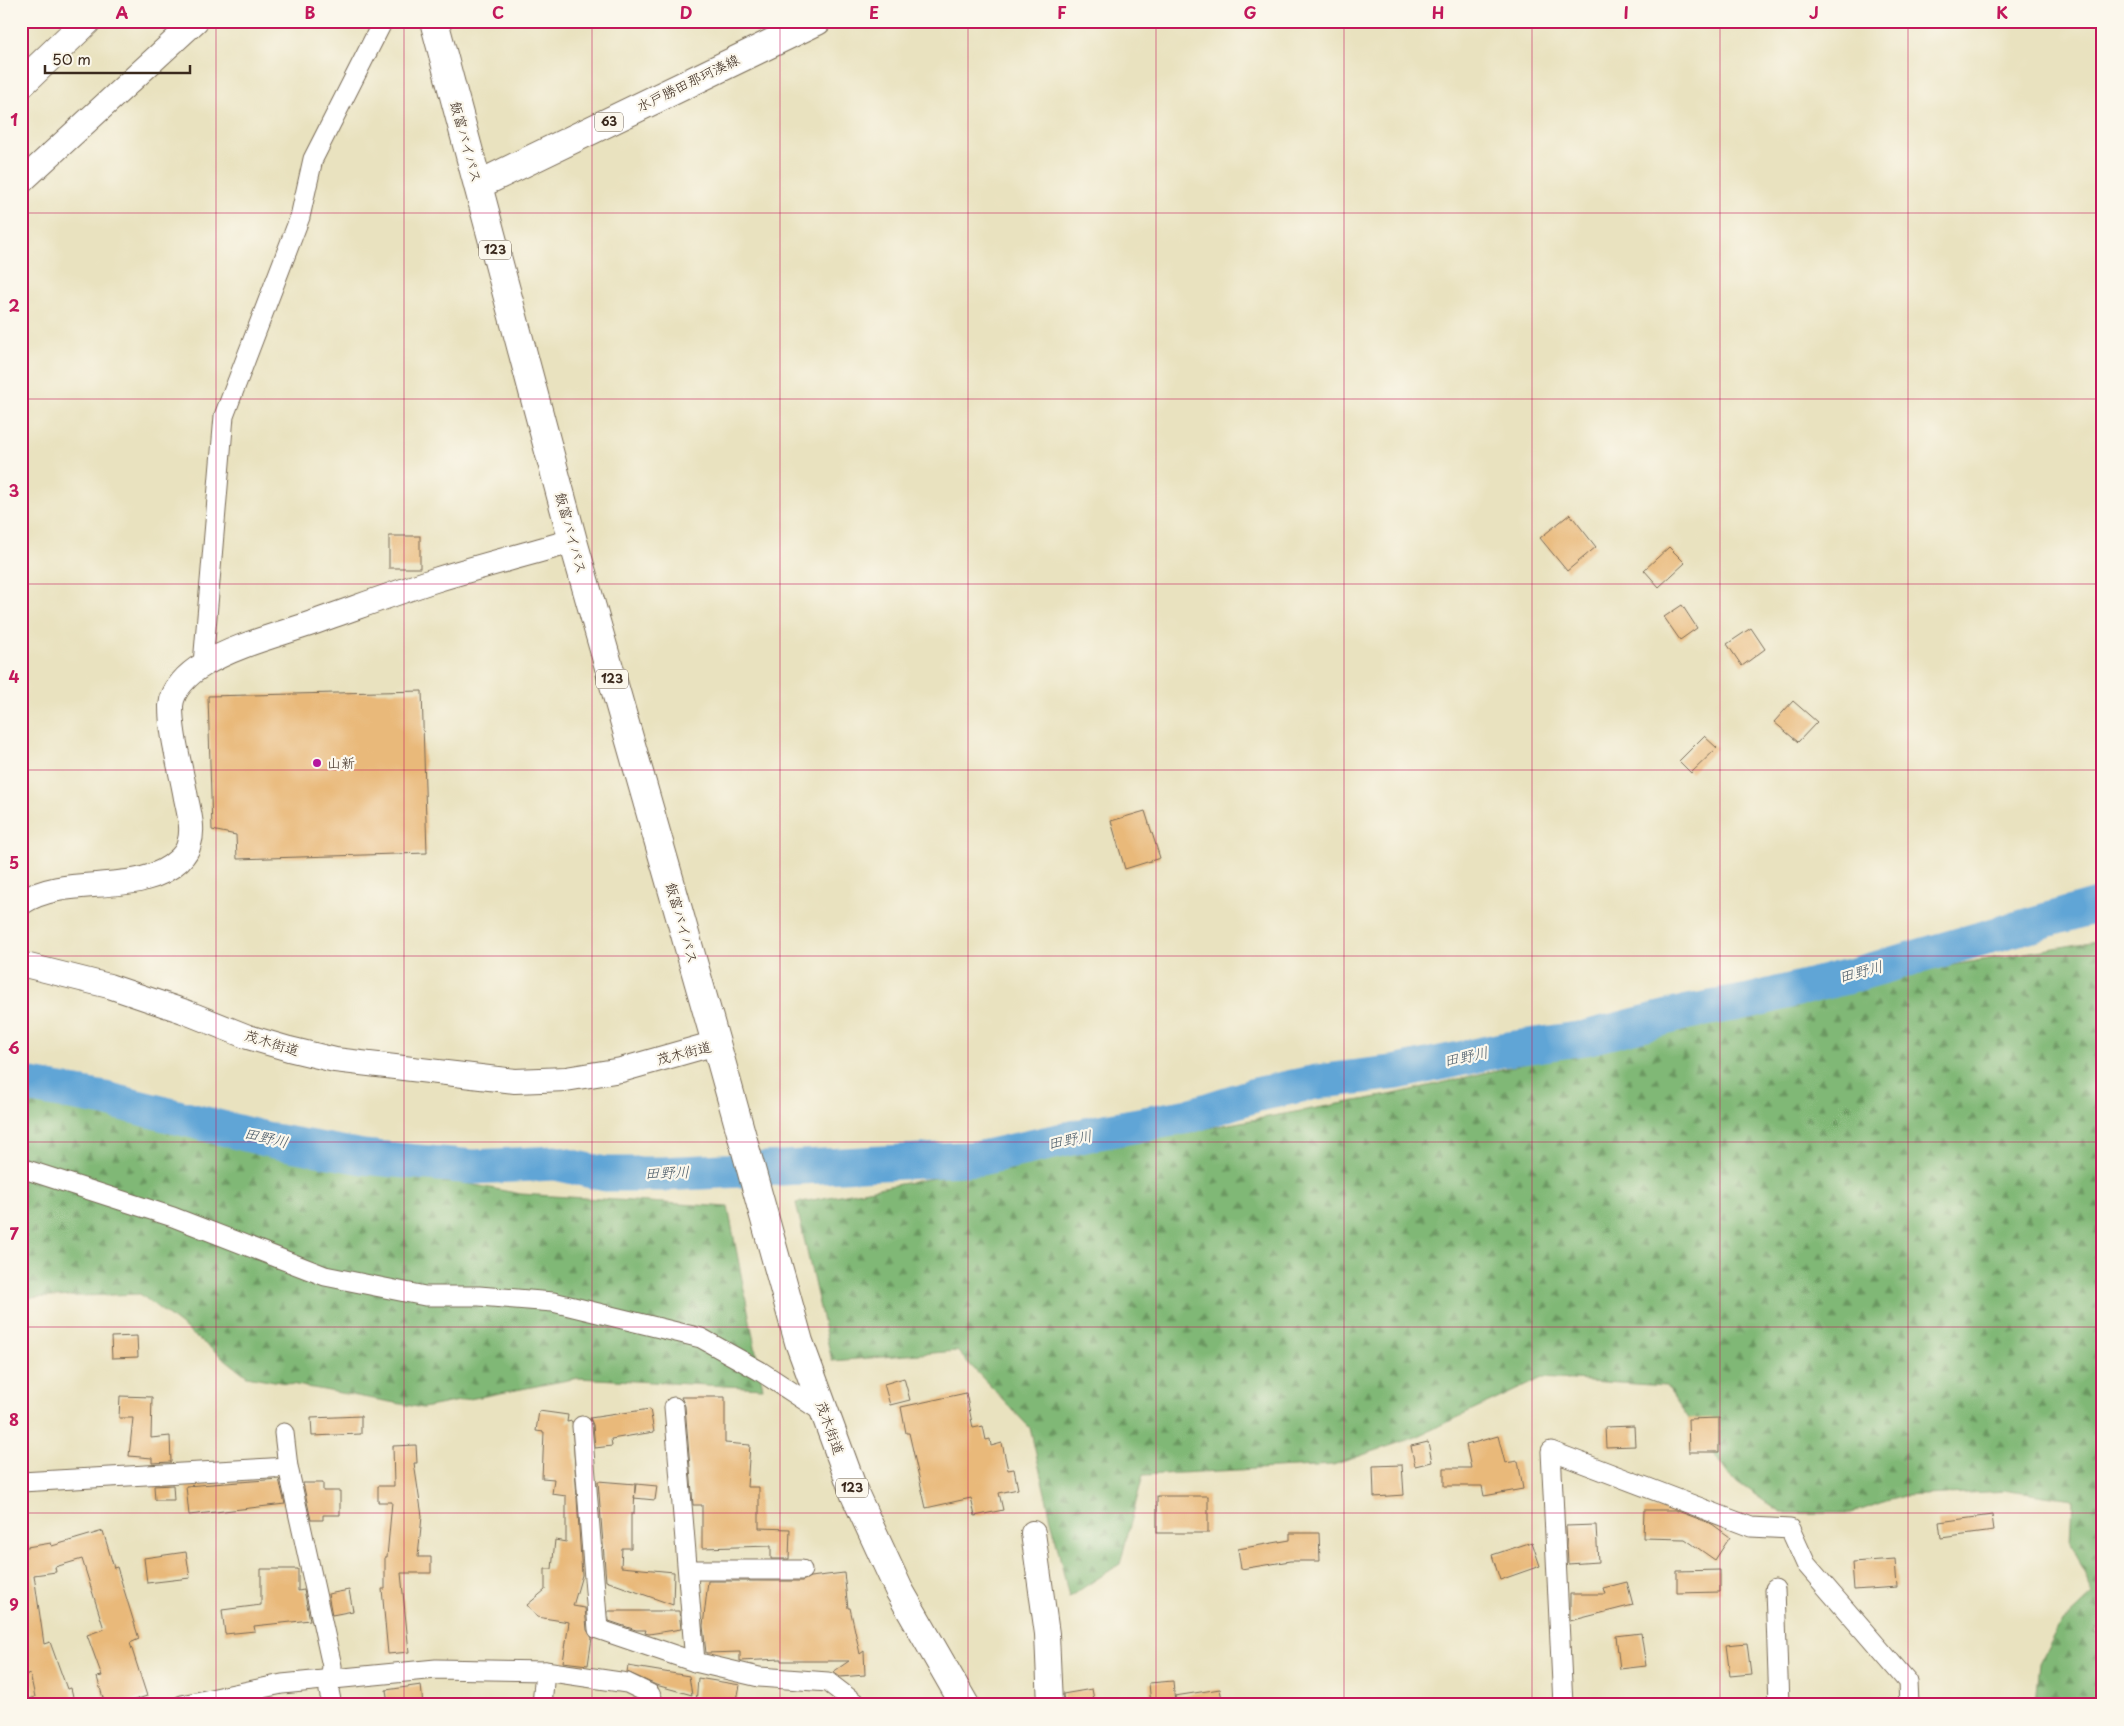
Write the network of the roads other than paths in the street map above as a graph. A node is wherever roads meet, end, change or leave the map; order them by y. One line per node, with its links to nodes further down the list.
1 (60, 21): 7 (main road)
2 (88, 21): 8 (main road)
3 (196, 21): 9 (street)
4 (383, 21): 12 (street)
5 (434, 21): 10 (main road, 飯富バイパス / 123)
6 (816, 21): 10 (main road, 水戸勝田那珂湊線 / 63)
7 (21, 60)
8 (21, 84)
9 (21, 182)
10 (478, 185): 11 (main road, 飯富バイパス / 123)
11 (573, 541): 12 (street); 15 (main road, 飯富バイパス / 123)
12 (203, 664): 13 (street)
13 (21, 903)
14 (21, 964): 15 (street, 茂木街道)
15 (716, 1043): 18 (main road, 茂木街道 / 123)
16 (21, 1168): 18 (street)
17 (674, 1408): 24 (street)
18 (824, 1413): 30 (main road, 茂木街道 / 123)
19 (582, 1426): 27 (street)
20 (284, 1433): 21 (street)
21 (288, 1467): 22 (street); 29 (street)
22 (21, 1482)
23 (1033, 1533): 36 (street)
24 (688, 1570): 25 (street); 27 (street)
25 (802, 1570)
26 (1775, 1589): 38 (street)
27 (695, 1662): 35 (street)
28 (545, 1671): 29 (street); 33 (street); 34 (street)
29 (331, 1679): 31 (street); 32 (street)
30 (958, 1703)
31 (182, 1705)
32 (332, 1705)
33 (542, 1705)
34 (655, 1705)
35 (858, 1705)
36 (1050, 1705)
37 (1563, 1705): 39 (street)
38 (1779, 1705)
39 (1909, 1705)

